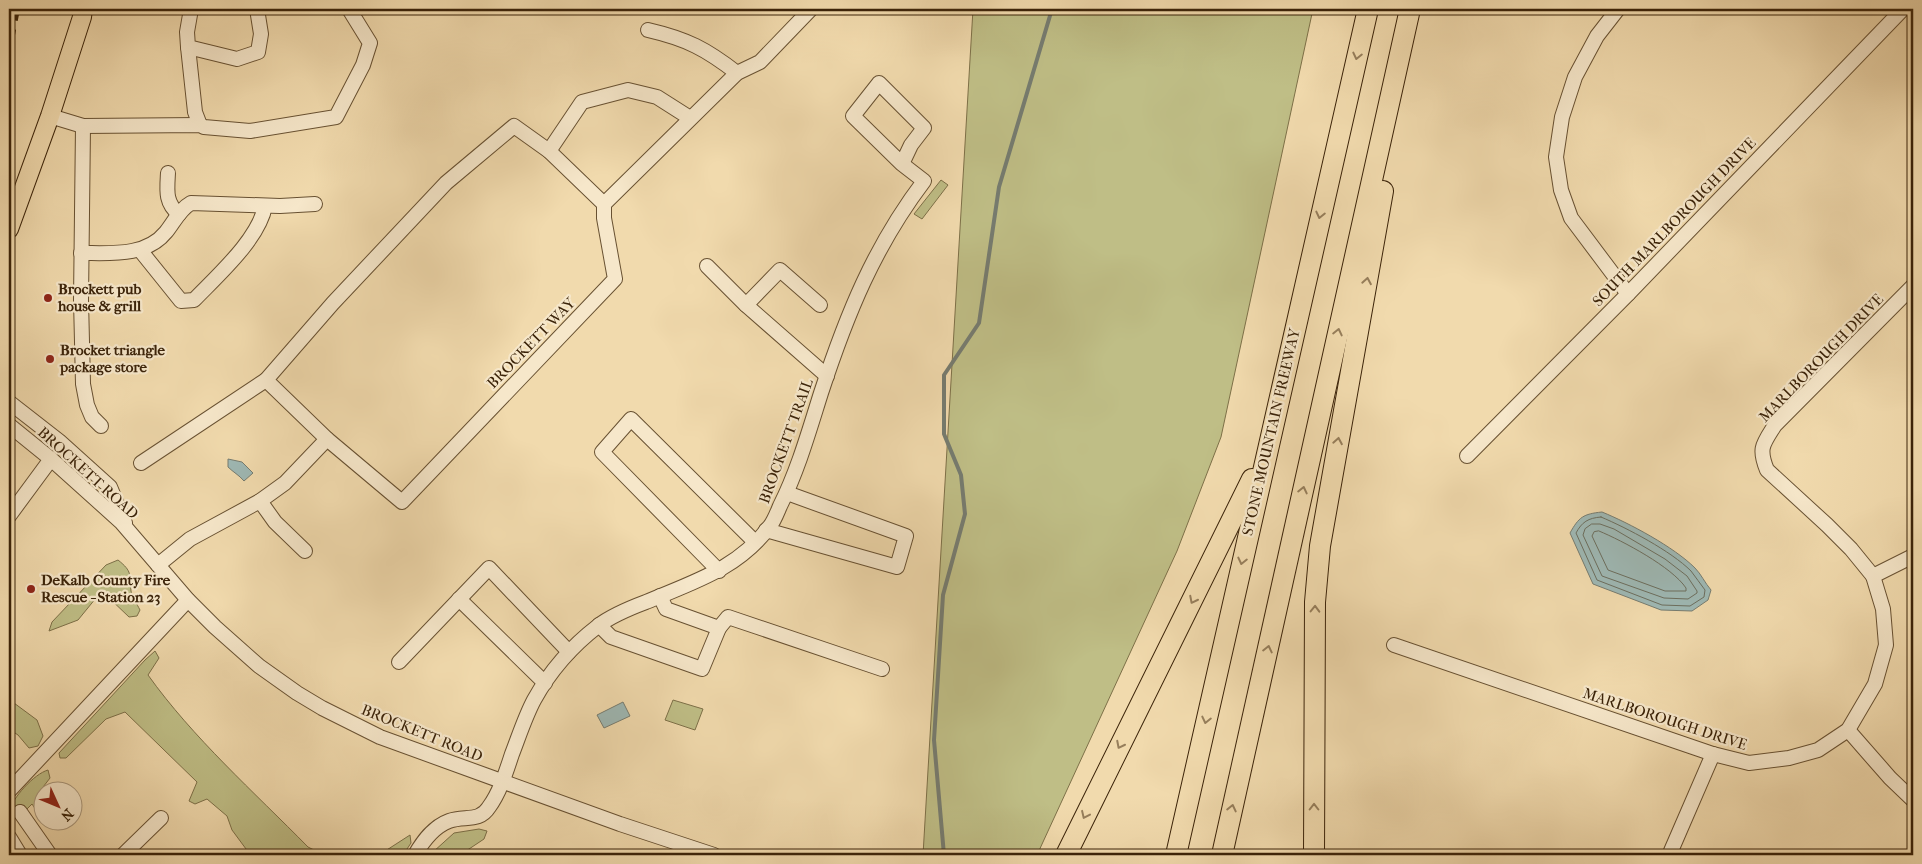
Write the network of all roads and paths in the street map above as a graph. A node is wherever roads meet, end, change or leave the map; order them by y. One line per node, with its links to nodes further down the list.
1 (83, 9): 14 (main road)
2 (191, 9): 12 (street)
3 (257, 9): 12 (street)
4 (349, 9): 16 (street)
5 (812, 9): 13 (street)
6 (1368, 9): 39 (highway, STONE MOUNTAIN FREEWAY, one-way to 39)
7 (1410, 9): 80 (highway, one-way to 7)
8 (1416, 9): 81 (highway, one-way to 8)
9 (1618, 9): 30 (street)
10 (1903, 9): 30 (street, SOUTH MARLBOROUGH DRIVE)
11 (648, 30): 13 (street)
12 (188, 47): 16 (street)
13 (737, 73): 15 (street)
14 (50, 116): 17 (street); 25 (main road)
15 (690, 118): 18 (street); 22 (street)
16 (200, 125): 17 (street)
17 (83, 126): 27 (street)
18 (549, 151): 22 (street); 34 (street)
19 (902, 164): 19 (street, BROCKETT TRAIL); 33 (street, BROCKETT TRAIL)
20 (168, 173): 24 (street)
21 (315, 204): 23 (street)
22 (604, 204): 38 (street, BROCKETT WAY)
23 (265, 206): 24 (street); 26 (street)
24 (179, 214): 26 (street)
25 (9, 229)
26 (140, 250): 27 (street)
27 (82, 253): 37 (street)
28 (707, 266): 31 (street)
29 (1913, 286): 53 (street, MARLBOROUGH DRIVE)
30 (1628, 294): 40 (street, SOUTH MARLBOROUGH DRIVE)
31 (746, 305): 32 (street); 33 (street)
32 (820, 305)
33 (827, 376): 43 (street, BROCKETT TRAIL)
34 (266, 380): 38 (street, BROCKETT WAY); 42 (street)
35 (9, 402): 46 (street)
36 (9, 425): 41 (street, BROCKETT ROAD)
37 (101, 426)
38 (327, 440): 44 (street)
39 (1268, 446): 73 (highway, one-way to 73); 79 (highway, STONE MOUNTAIN FREEWAY, one-way to 79)
40 (1467, 456)
41 (50, 459): 45 (street); 46 (street, BROCKETT ROAD)
42 (141, 463)
43 (787, 493): 47 (street, BROCKETT TRAIL); 47 (street)
44 (260, 501): 49 (street); 51 (street)
45 (9, 516)
46 (128, 530): 51 (street, BROCKETT ROAD)
47 (766, 530): 48 (street, BROCKETT TRAIL)
48 (755, 542): 52 (street, BROCKETT TRAIL); 52 (street)
49 (305, 551)
50 (1913, 556): 53 (street)
51 (158, 565): 56 (street, BROCKETT ROAD)
52 (719, 571): 54 (street, BROCKETT TRAIL)
53 (1873, 576): 64 (street, MARLBOROUGH DRIVE)
54 (660, 596): 57 (street, BROCKETT TRAIL); 58 (street)
55 (459, 599): 60 (street); 61 (street); 63 (street)
56 (188, 600): 66 (street, BROCKETT ROAD); 67 (street)
57 (599, 625): 58 (street); 60 (street, BROCKETT TRAIL)
58 (719, 628): 62 (street)
59 (1394, 645): 65 (street, MARLBOROUGH DRIVE)
60 (569, 652): 63 (street, BROCKETT TRAIL)
61 (399, 662)
62 (882, 669)
63 (545, 683): 66 (street, BROCKETT TRAIL)
64 (1848, 730): 65 (street, MARLBOROUGH DRIVE); 68 (street)
65 (1712, 754): 72 (street)
66 (502, 782): 77 (street, BROCKETT TRAIL); 78 (street, BROCKETT ROAD)
67 (9, 791)
68 (1913, 800)
69 (20, 812): 75 (street)
70 (161, 818): 76 (street)
71 (9, 837): 74 (street)
72 (1671, 851)
73 (1067, 853)
74 (20, 855)
75 (50, 855)
76 (123, 855)
77 (415, 855)
78 (714, 855)
79 (1176, 855)
80 (1222, 855)
81 (1314, 855)

